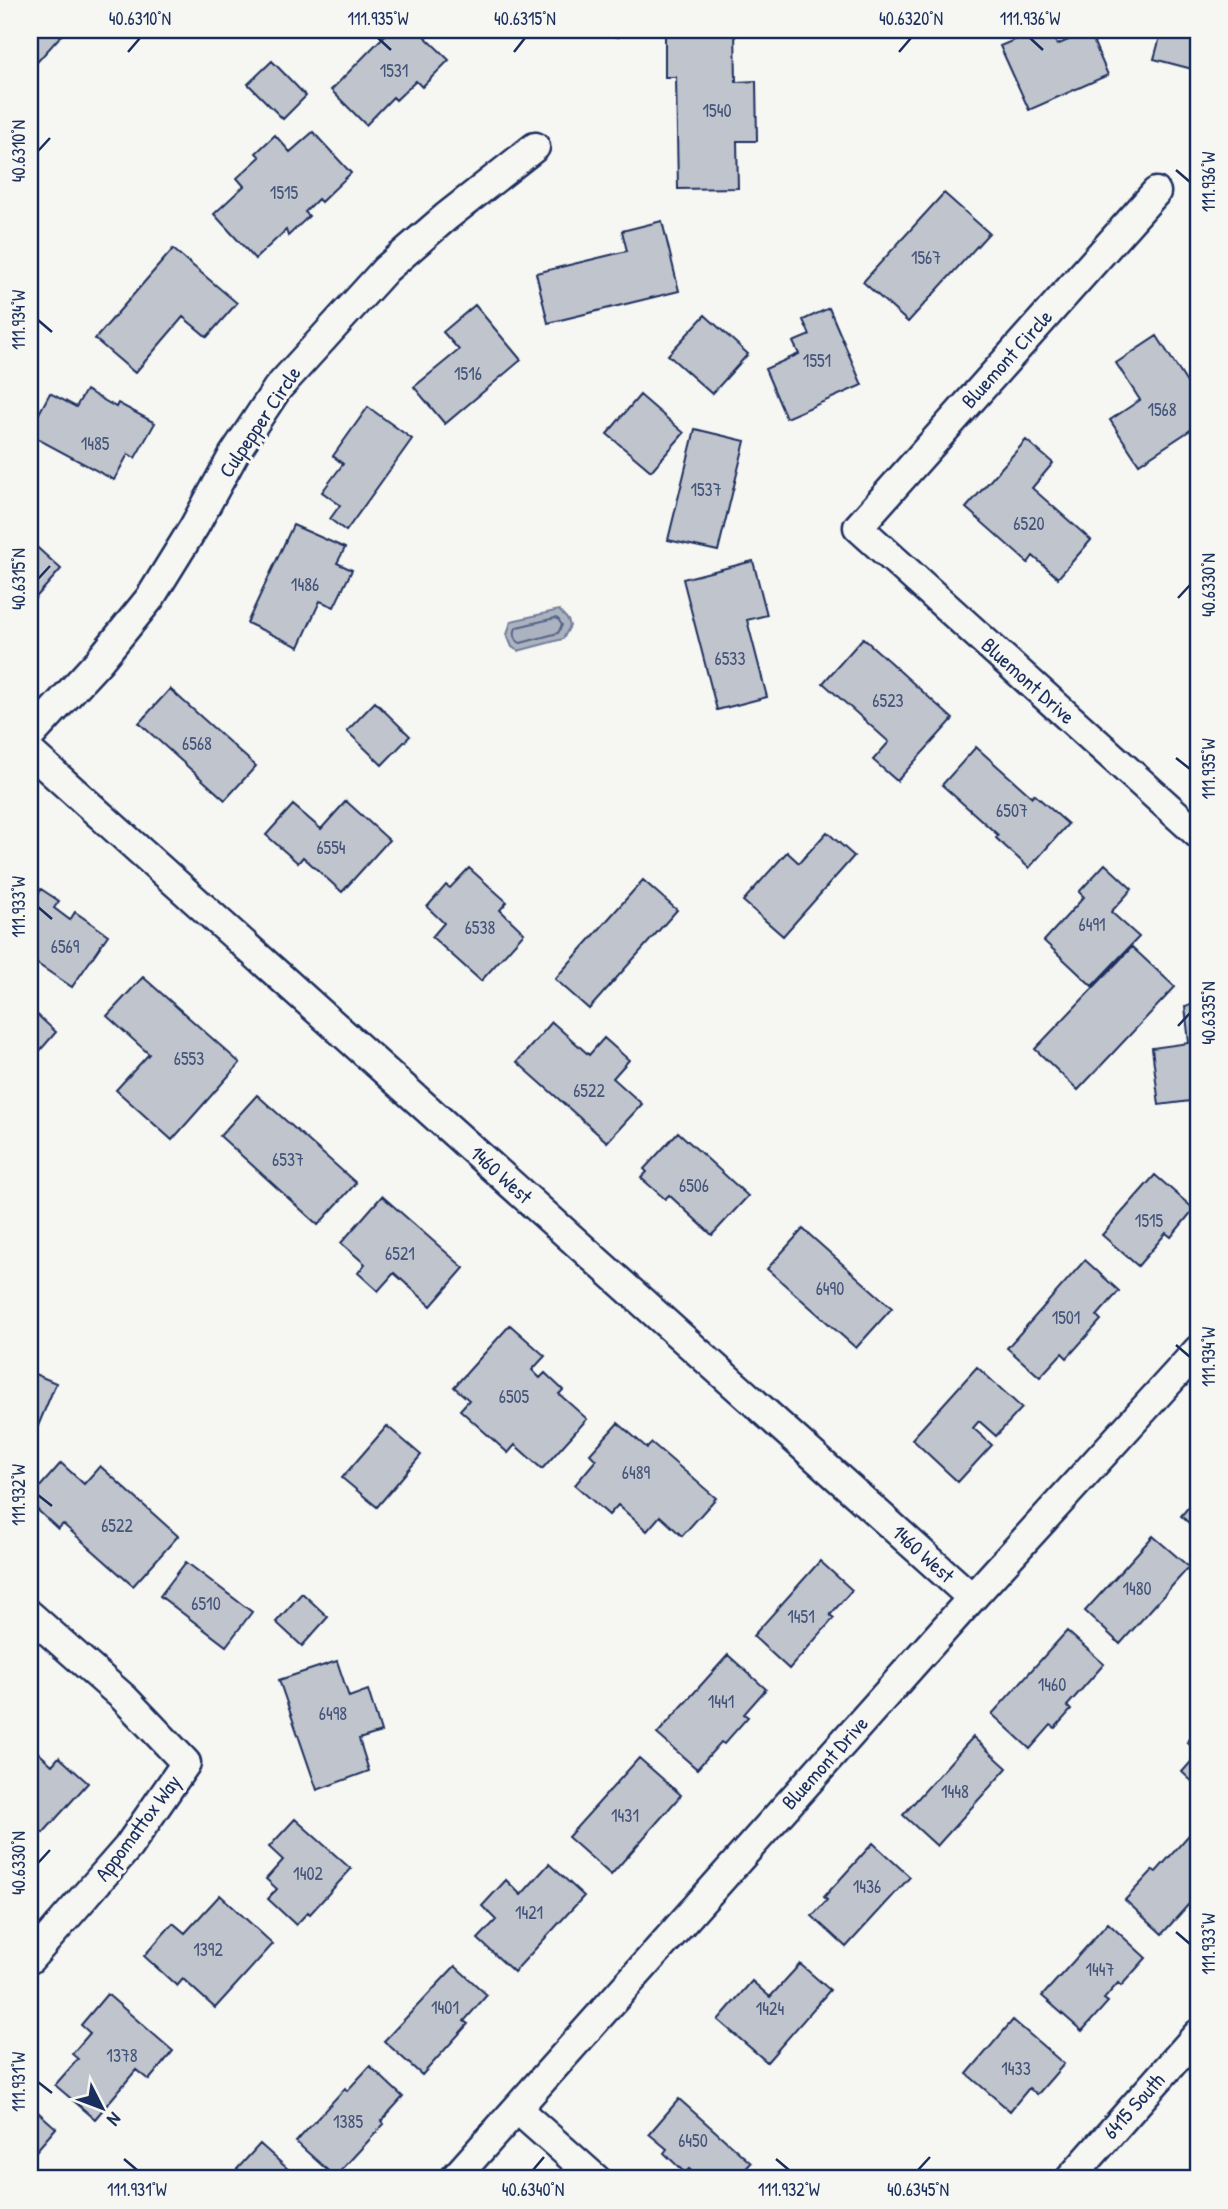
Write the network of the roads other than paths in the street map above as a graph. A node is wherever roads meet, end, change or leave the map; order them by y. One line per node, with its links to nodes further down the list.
1 (535, 147): 4 (street, Culpepper Circle)
2 (1156, 192): 3 (street, Bluemont Circle)
3 (858, 527): 6 (street, Bluemont Drive)
4 (30, 736)
5 (30, 752): 8 (street, 1460 West)
6 (1198, 834)
7 (1198, 1350): 8 (street, Bluemont Drive)
8 (972, 1598): 12 (street, Bluemont Drive)
9 (30, 1615): 10 (street, Appomattox Way)
10 (30, 1959)
11 (1198, 2034): 15 (street, 6415 South)
12 (517, 2109): 13 (street, Bluemont Drive); 14 (street)
13 (454, 2179)
14 (596, 2179)
15 (1070, 2179)

